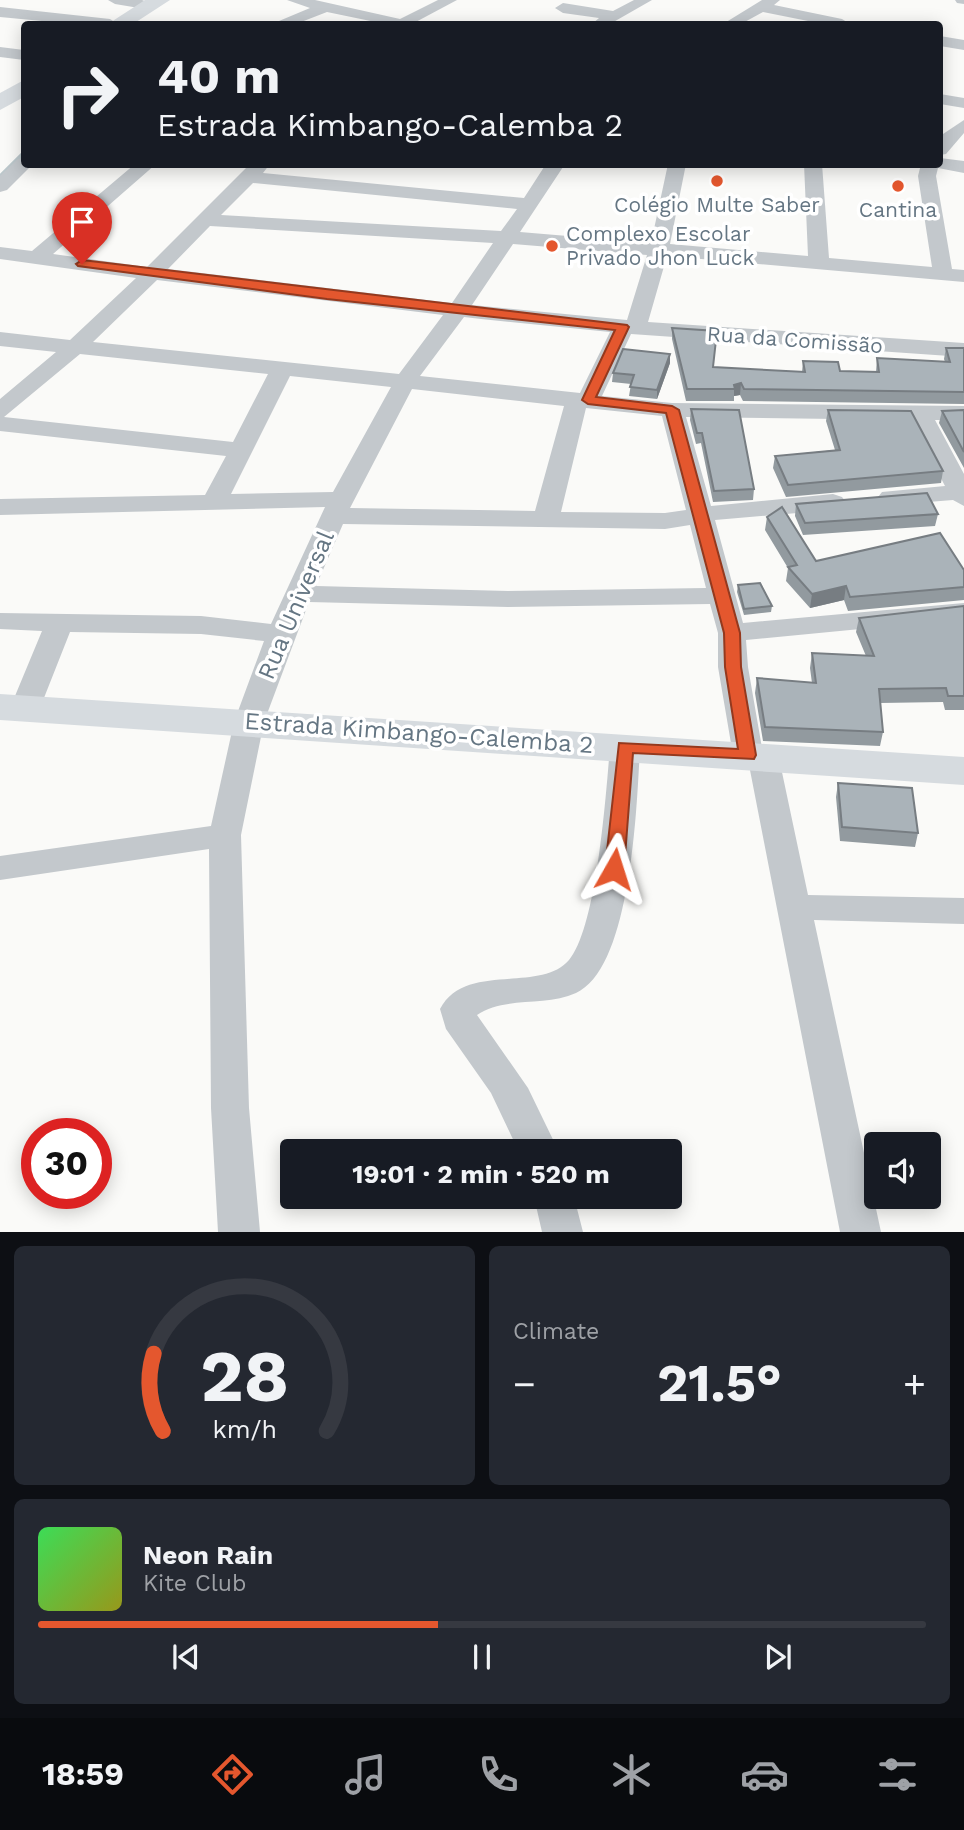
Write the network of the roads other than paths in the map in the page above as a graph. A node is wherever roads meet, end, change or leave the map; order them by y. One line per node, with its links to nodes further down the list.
1 (115, 0): 5 (street)
2 (294, 0): 7 (street)
3 (450, 0): 15 (street)
4 (645, 0): 10 (street)
5 (156, 3): 12 (main road)
6 (767, 4): 17 (street); 18 (street)
7 (325, 7): 13 (street); 14 (street)
8 (563, 8): 10 (street)
9 (0, 12): 11 (street)
10 (616, 16): 16 (street)
11 (82, 21)
12 (124, 21)
13 (291, 21)
14 (388, 21)
15 (408, 21)
16 (605, 21)
17 (737, 21)
18 (831, 21)
19 (943, 42): 20 (street)
20 (964, 45)
21 (0, 52): 22 (street)
22 (21, 55)
23 (21, 90): 25 (main road)
24 (943, 100): 26 (street)
25 (0, 103)
26 (964, 103)
27 (943, 118): 28 (street)
28 (964, 124): 29 (street)
29 (943, 145)
30 (943, 164): 32 (street)
31 (21, 166): 39 (street)
32 (964, 167)
33 (142, 168): 45 (street)
34 (553, 168): 40 (street, Rua Universal)
35 (676, 168): 43 (street)
36 (813, 168): 46 (street)
37 (929, 168): 48 (street)
38 (255, 171): 40 (street); 41 (street)
39 (0, 186)
40 (529, 204): 42 (street, Rua Universal)
41 (203, 220): 42 (street); 47 (street)
42 (507, 238): 43 (street); 50 (street, Rua Universal)
43 (659, 250): 46 (street); 51 (street)
44 (0, 253): 45 (street, Rua da Comissão)
45 (36, 257): 47 (street, Rua da Comissão)
46 (818, 262): 48 (street)
47 (150, 273): 50 (street, Rua da Comissão); 53 (street)
48 (943, 274): 49 (street)
49 (964, 276)
50 (459, 309): 51 (street, Rua da Comissão); 56 (street, Rua Universal)
51 (629, 328): 54 (street, Rua da Comissão); 57 (street)
52 (0, 339): 53 (street)
53 (71, 348): 55 (street); 59 (street)
54 (964, 349)
55 (284, 368): 56 (street); 63 (street)
56 (406, 380): 57 (street); 67 (street, Rua Universal)
57 (583, 399): 58 (street); 69 (street)
58 (672, 410): 60 (street); 68 (street)
59 (0, 411)
60 (919, 412): 61 (street); 64 (street)
61 (964, 412)
62 (0, 424): 63 (street)
63 (240, 450): 65 (street)
64 (963, 494): 68 (street)
65 (214, 502): 66 (street); 67 (street)
66 (0, 507)
67 (338, 507): 69 (street); 70 (street, Rua Universal)
68 (698, 514): 69 (street); 71 (street)
69 (546, 520)
70 (300, 594): 71 (street); 76 (street, Rua Universal)
71 (722, 596): 75 (street)
72 (964, 611): 75 (street)
73 (0, 621): 74 (street)
74 (59, 623): 76 (street); 77 (street)
75 (732, 633): 80 (street)
76 (281, 634): 78 (street, Rua Universal)
77 (12, 708): 78 (main road, Estrada Kimbango-Calemba 2)
78 (250, 722): 79 (main road, Estrada Kimbango-Calemba 2); 82 (street, Rua Universal)
79 (625, 747): 80 (main road, Estrada Kimbango-Calemba 2); 86 (street)
80 (755, 756): 81 (main road, Estrada Kimbango-Calemba 2); 84 (street)
81 (964, 771)
82 (225, 835): 83 (street); 88 (street, Rua Universal)
83 (0, 868)
84 (796, 907): 85 (street); 90 (street)
85 (964, 911)
86 (534, 1139)
87 (557, 1209): 89 (street)
88 (239, 1231)
89 (563, 1231)
90 (861, 1231)

